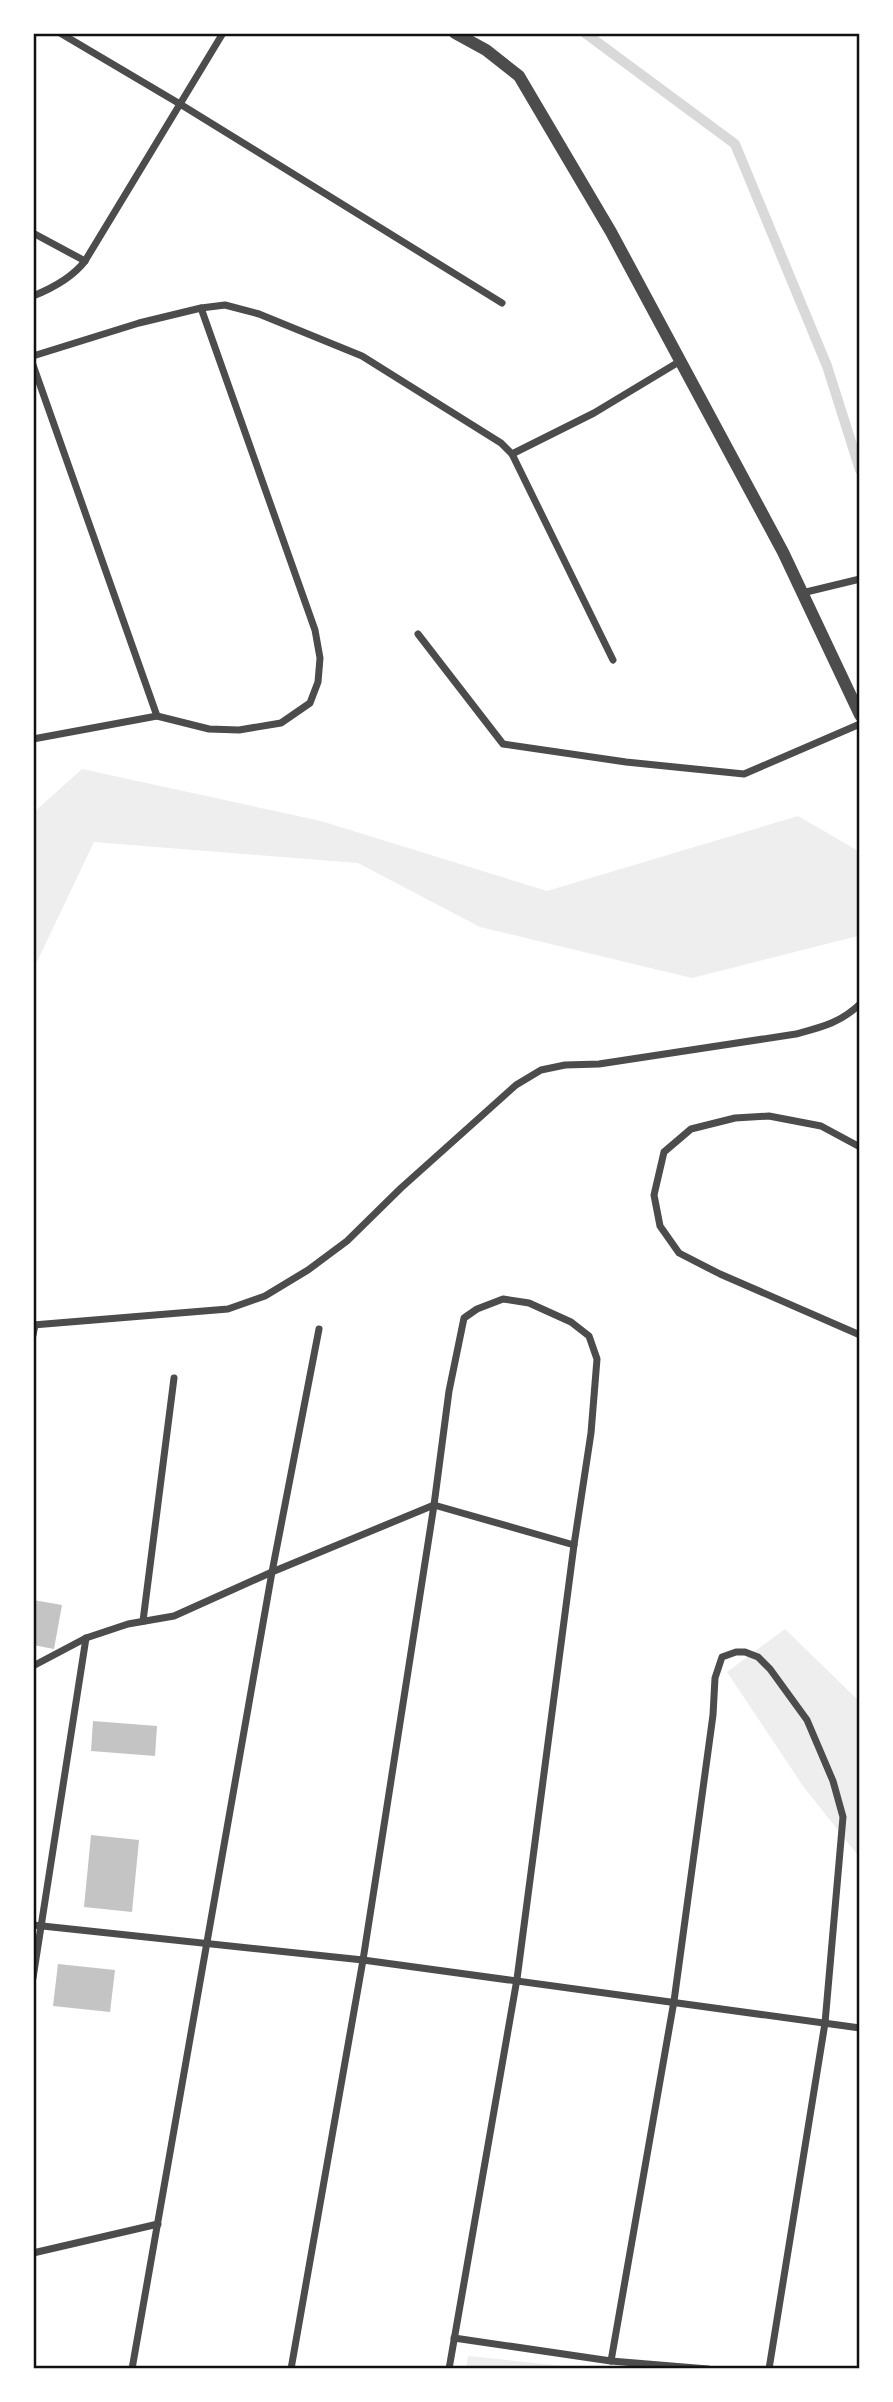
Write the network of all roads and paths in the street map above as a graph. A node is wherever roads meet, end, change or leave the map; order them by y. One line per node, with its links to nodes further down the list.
1 (60, 33): 4 (street)
2 (223, 33): 4 (street)
3 (455, 33): 11 (street)
4 (180, 104): 6 (street); 8 (street)
5 (33, 233): 6 (street)
6 (85, 261): 7 (street)
7 (33, 296)
8 (502, 303)
9 (201, 308): 10 (street); 13 (street); 19 (street)
10 (33, 356)
11 (682, 360): 13 (street); 15 (street)
12 (33, 365): 19 (street)
13 (512, 454): 17 (street)
14 (860, 579): 15 (street)
15 (802, 593): 18 (street)
16 (418, 634): 20 (street)
17 (613, 660)
18 (860, 715)
19 (157, 716): 21 (street)
20 (860, 724)
21 (33, 739)
22 (860, 1004): 24 (street)
23 (860, 1147): 27 (street)
24 (34, 1325): 26 (street)
25 (319, 1329): 31 (street)
26 (33, 1335)
27 (860, 1335)
28 (174, 1378): 32 (street)
29 (434, 1505): 30 (street); 30 (street); 31 (street); 38 (street)
30 (573, 1545): 40 (street)
31 (272, 1572): 32 (street); 37 (street)
32 (143, 1622): 33 (street)
33 (86, 1638): 34 (street); 36 (street)
34 (33, 1666)
35 (33, 1925): 36 (street)
36 (43, 1925): 37 (street); 39 (street)
37 (207, 1942): 38 (street); 44 (street)
38 (363, 1960): 40 (street); 49 (street)
39 (33, 1978)
40 (517, 1979): 41 (street); 46 (street)
41 (674, 2001): 42 (street); 42 (street); 47 (street)
42 (825, 2023): 43 (street); 52 (street)
43 (860, 2028)
44 (158, 2224): 45 (street); 48 (street)
45 (33, 2253)
46 (454, 2338): 47 (street); 50 (street)
47 (611, 2361): 51 (street)
48 (132, 2369)
49 (291, 2369)
50 (449, 2369)
51 (708, 2369)
52 (769, 2369)

